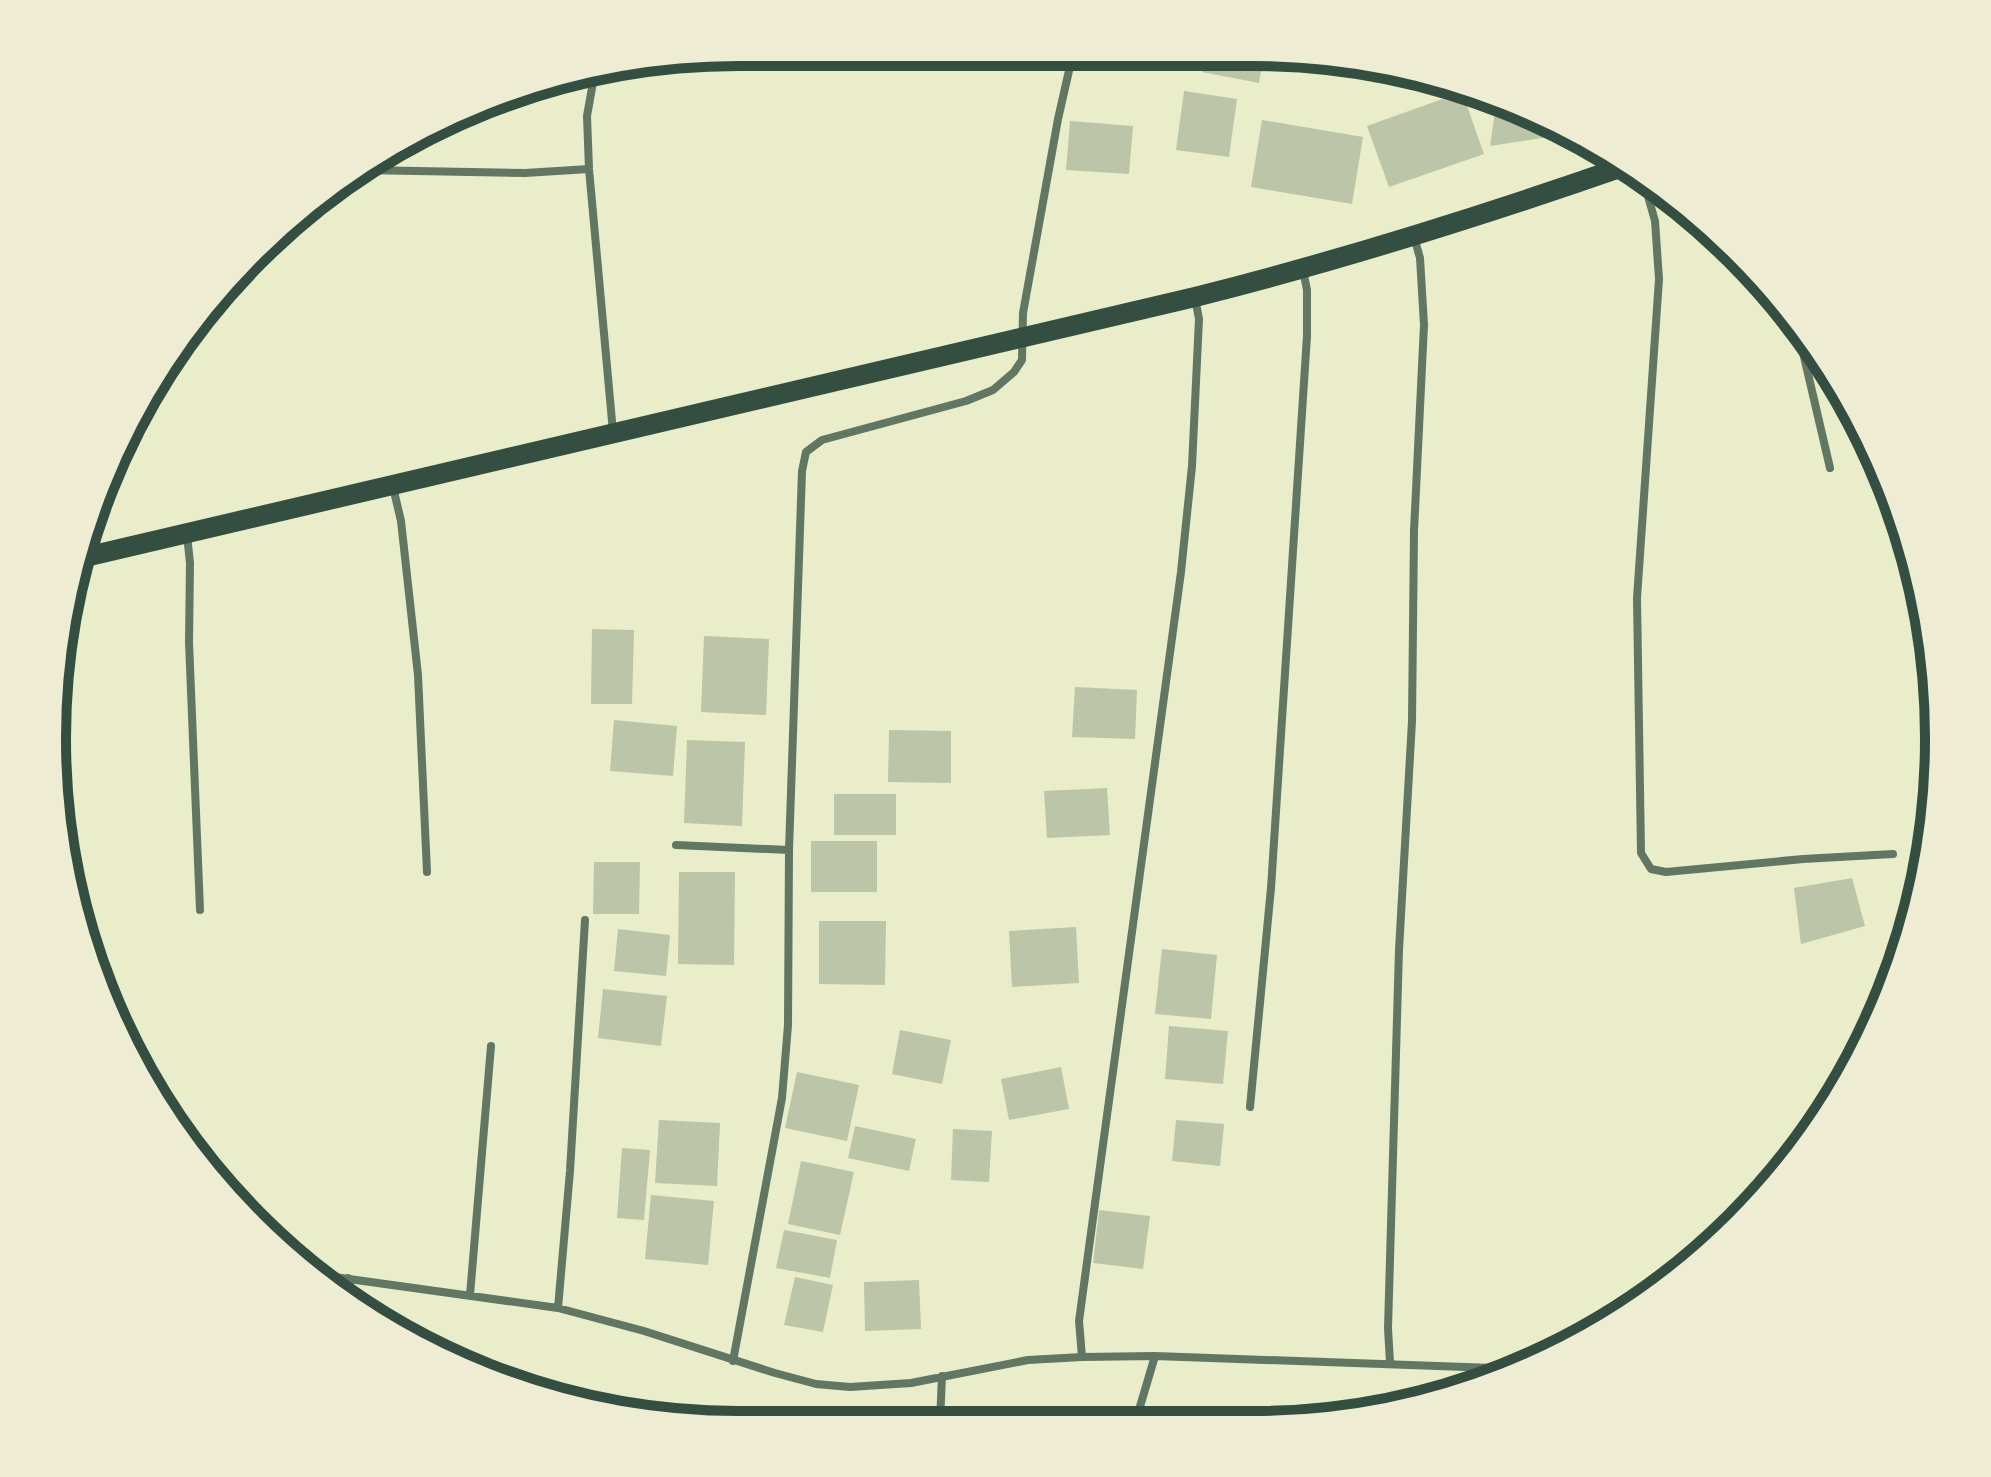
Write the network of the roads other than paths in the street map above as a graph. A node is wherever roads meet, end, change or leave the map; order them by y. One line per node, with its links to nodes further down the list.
1 (1070, 66): 10 (street)
2 (592, 82): 3 (street)
3 (589, 169): 4 (street); 12 (street)
4 (379, 170)
5 (1612, 170): 7 (main road)
6 (1648, 195): 19 (street)
7 (1414, 237): 8 (main road); 33 (street)
8 (1303, 270): 9 (main road); 24 (street)
9 (1195, 297): 10 (main road); 31 (street)
10 (1023, 338): 12 (main road); 18 (street)
11 (1803, 353): 13 (street)
12 (613, 435): 14 (main road)
13 (1830, 468)
14 (393, 486): 15 (main road); 20 (street)
15 (186, 532): 16 (main road); 21 (street)
16 (92, 555)
17 (676, 845): 18 (street)
18 (789, 850): 32 (street)
19 (1893, 854)
20 (427, 872)
21 (200, 910)
22 (585, 920): 29 (street)
23 (491, 1046): 28 (street)
24 (1250, 1107)
25 (335, 1277): 26 (street)
26 (348, 1278): 27 (street); 28 (street)
27 (348, 1286)
28 (470, 1295): 29 (street)
29 (558, 1308): 32 (street)
30 (1155, 1356): 31 (street); 33 (street); 37 (street)
31 (1082, 1357): 35 (street)
32 (733, 1361): 35 (street)
33 (1390, 1363): 34 (street)
34 (1489, 1368)
35 (942, 1376): 36 (street)
36 (940, 1411)
37 (1139, 1411)

